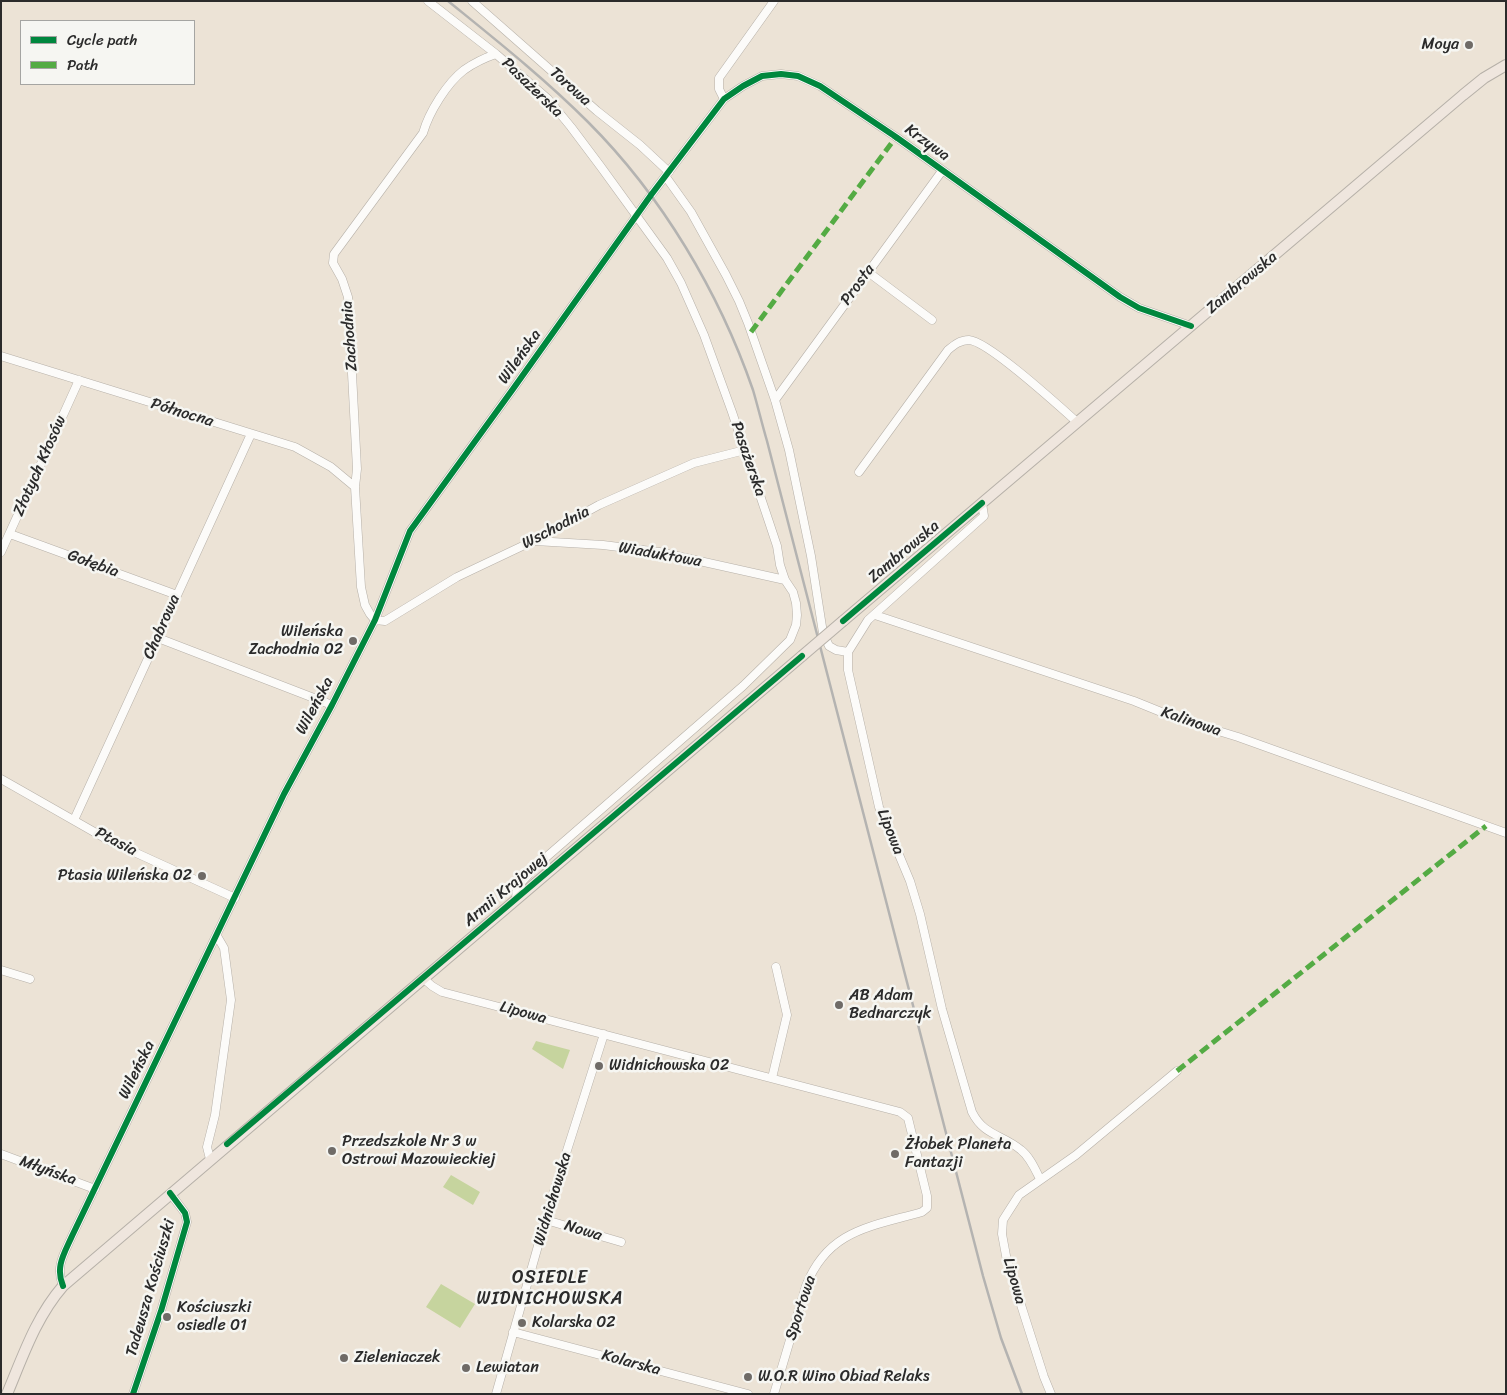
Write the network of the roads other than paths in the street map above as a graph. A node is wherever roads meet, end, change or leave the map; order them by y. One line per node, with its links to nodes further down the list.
1 (428, 1): 4 (street, Pasażerska)
2 (472, 1): 8 (street, Torowa)
3 (774, 1): 6 (street)
4 (496, 54): 9 (street, Pasażerska); 20 (street, Zachodnia)
5 (1506, 66): 12 (main road, Zambrowska)
6 (724, 100): 7 (street, Krzywa); 8 (street, Krzywa)
7 (942, 171): 10 (street, Prosta); 12 (street, Krzywa)
8 (667, 175): 9 (street, Wileńska); 15 (street, Torowa)
9 (636, 216): 18 (street, Pasażerska); 28 (street, Wileńska)
10 (868, 272): 11 (street); 15 (street, Prosta)
11 (932, 320)
12 (1191, 326): 16 (main road, Zambrowska)
13 (1, 356): 14 (street, Północna)
14 (79, 380): 17 (street, Północna); 22 (street, Złotych Kłosów)
15 (775, 400): 30 (street, Torowa)
16 (1077, 422): 19 (street); 21 (main road, Zambrowska)
17 (251, 434): 20 (street, Północna); 26 (street, Chabrowa)
18 (745, 450): 23 (street, Wschodnia); 25 (street, Pasażerska)
19 (859, 472)
20 (354, 487): 28 (street, Zachodnia)
21 (982, 503): 27 (street); 31 (main road, Zambrowska, bridge)
22 (10, 534): 24 (street, Złotych Kłosów); 26 (street, Gołębia)
23 (533, 541): 25 (street, Wiaduktowa); 28 (street, Wschodnia)
24 (1, 552)
25 (785, 580): 37 (street, Pasażerska)
26 (177, 595): 29 (street, Chabrowa)
27 (875, 614): 30 (street); 35 (street, Kalinowa)
28 (375, 620): 32 (street, Wileńska)
29 (158, 638): 32 (street); 34 (street, Chabrowa)
30 (848, 652): 49 (street, Lipowa)
31 (802, 656): 37 (main road, Armii Krajowej)
32 (332, 705): 36 (street, Wileńska)
33 (1, 779): 34 (street, Ptasia)
34 (74, 820): 36 (street, Ptasia)
35 (1506, 833)
36 (235, 898): 38 (street, Wileńska)
37 (516, 899): 41 (main road, Armii Krajowej)
38 (216, 936): 48 (street); 50 (street, Wileńska)
39 (776, 968): 45 (street)
40 (1, 970): 42 (street)
41 (424, 978): 43 (street, Lipowa); 48 (main road, Armii Krajowej)
42 (30, 980)
43 (604, 1034): 45 (street, Lipowa); 52 (street, Widnichowska)
44 (1177, 1071): 49 (street, Lipowa)
45 (772, 1078): 46 (street, Lipowa)
46 (905, 1115): 60 (street, Sportowa)
47 (1, 1154): 50 (street, Młyńska)
48 (210, 1159): 51 (main road, Armii Krajowej)
49 (1040, 1179): 61 (street, Lipowa)
50 (95, 1189): 54 (street, Wileńska)
51 (170, 1193): 54 (main road, Armii Krajowej); 57 (street, Tadeusza Kościuszki)
52 (546, 1220): 53 (street, Nowa); 55 (street, Widnichowska)
53 (621, 1242)
54 (63, 1286): 56 (main road, Armii Krajowej)
55 (513, 1332): 58 (street, Widnichowska); 59 (street, Kolarska)
56 (7, 1394)
57 (133, 1394)
58 (496, 1394)
59 (748, 1394)
60 (774, 1394)
61 (1051, 1394)

